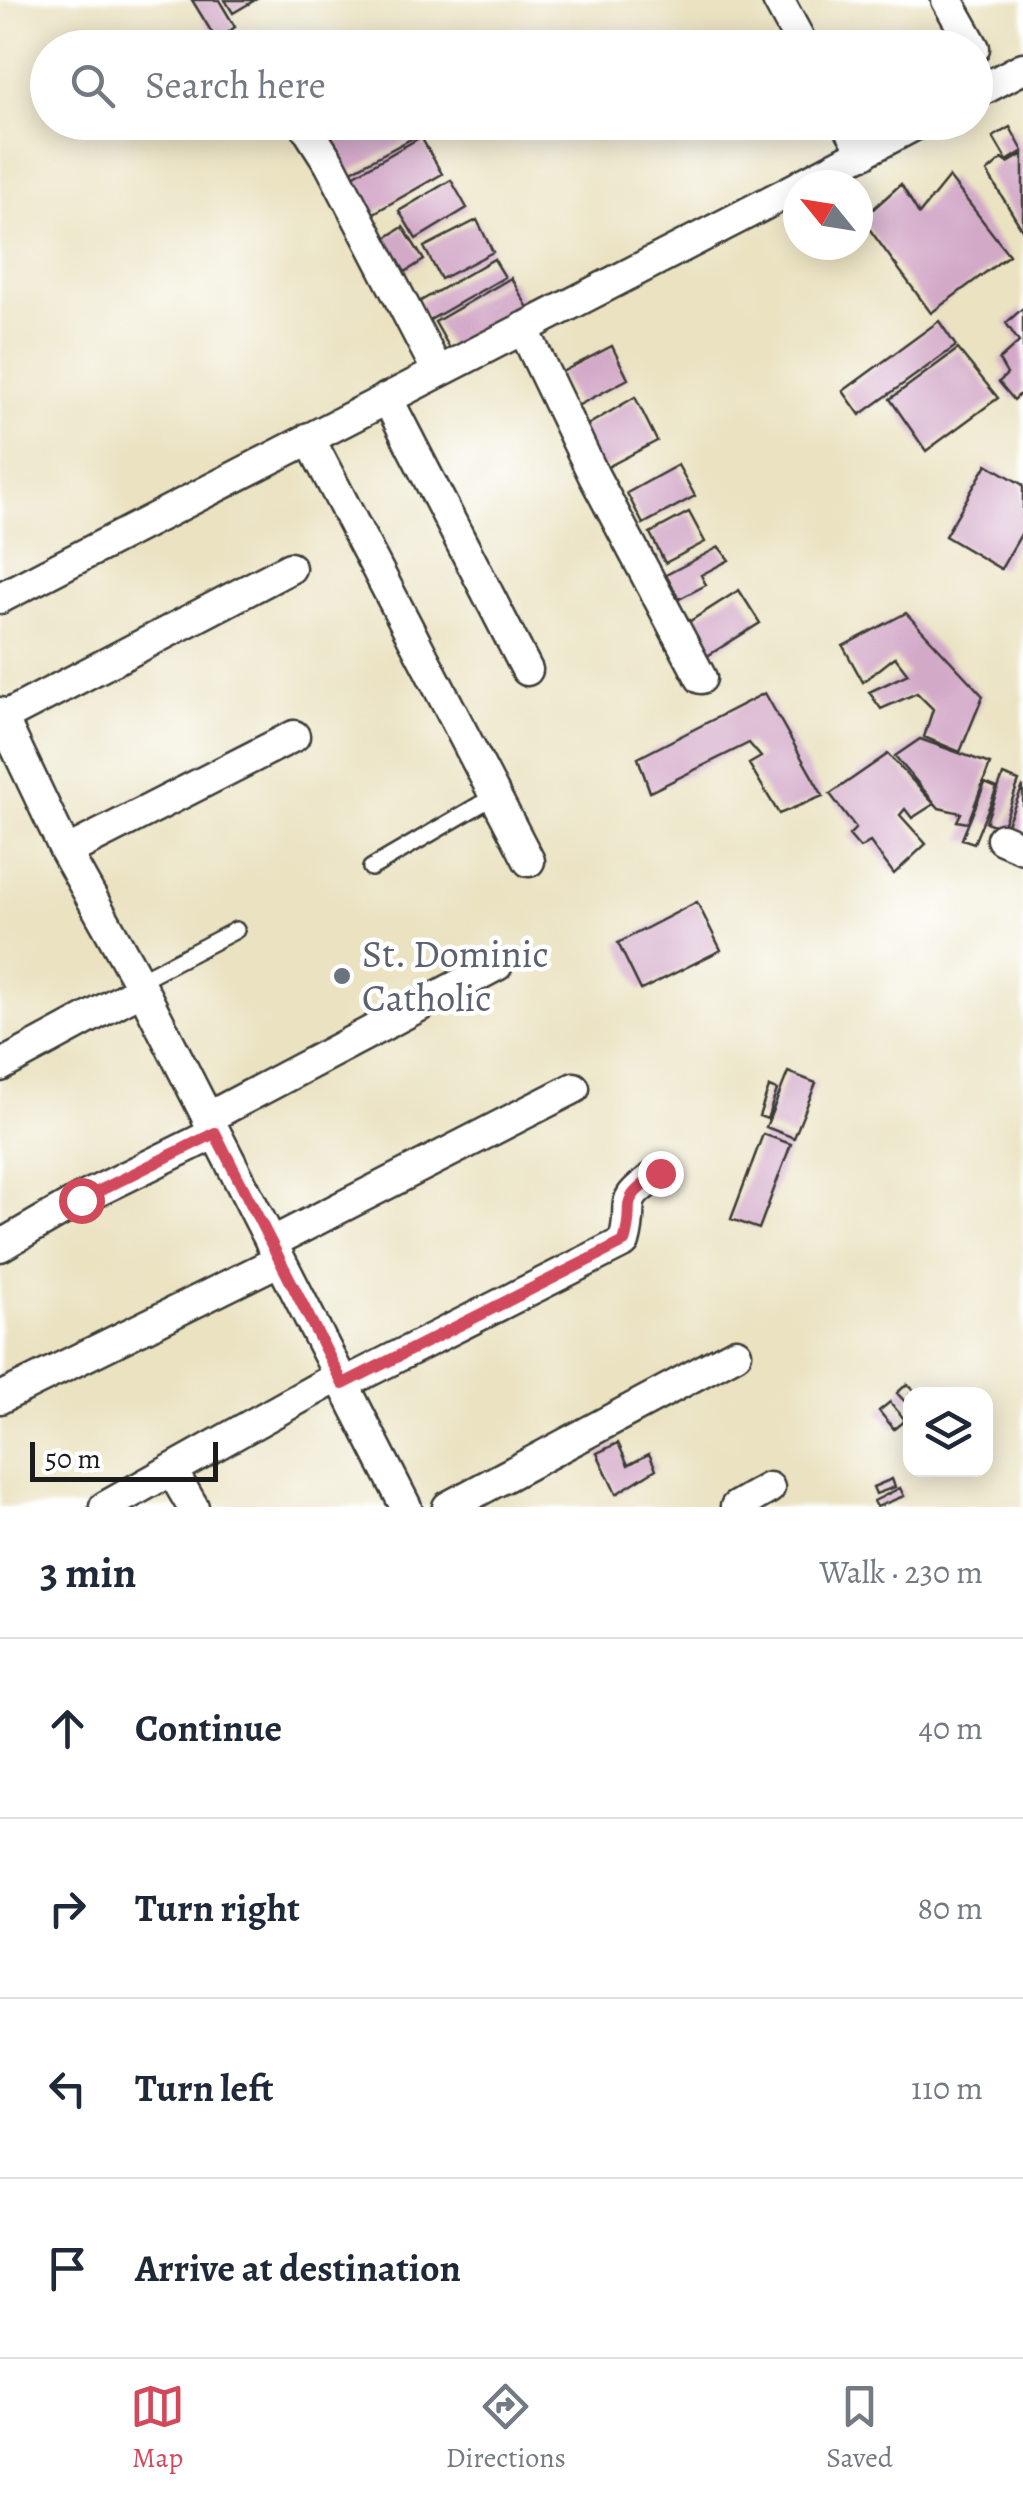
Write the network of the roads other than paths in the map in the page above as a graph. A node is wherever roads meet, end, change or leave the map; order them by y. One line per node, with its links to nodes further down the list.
1 (778, 0): 3 (street)
2 (947, 0): 4 (street)
3 (794, 30)
4 (964, 30)
5 (1023, 68): 6 (street)
6 (993, 84)
7 (315, 140): 14 (street)
8 (857, 140): 10 (street)
9 (887, 140): 10 (street)
10 (864, 153): 11 (street)
11 (831, 170)
12 (783, 195): 13 (street)
13 (523, 328): 14 (street); 20 (street)
14 (438, 372): 15 (street)
15 (387, 398): 16 (street); 19 (street)
16 (309, 438): 18 (street); 23 (street)
17 (290, 568): 21 (street)
18 (0, 598)
19 (527, 670)
20 (701, 678)
21 (2, 723): 24 (street)
22 (294, 736): 24 (street)
23 (493, 796): 25 (street); 26 (lane)
24 (66, 852): 29 (street)
25 (529, 861)
26 (371, 868)
27 (236, 930): 29 (lane)
28 (497, 965): 32 (street)
29 (140, 985): 30 (street); 32 (street)
30 (0, 1066)
31 (574, 1088): 35 (street)
32 (211, 1125): 34 (street); 35 (street)
33 (660, 1173): 37 (street)
34 (0, 1246)
35 (276, 1252): 37 (street); 38 (street)
36 (736, 1353): 44 (street)
37 (341, 1380): 39 (street); 43 (street)
38 (0, 1398)
39 (172, 1471): 41 (street); 42 (street)
40 (769, 1488): 45 (street)
41 (106, 1507)
42 (193, 1507)
43 (406, 1507)
44 (448, 1507)
45 (736, 1507)

